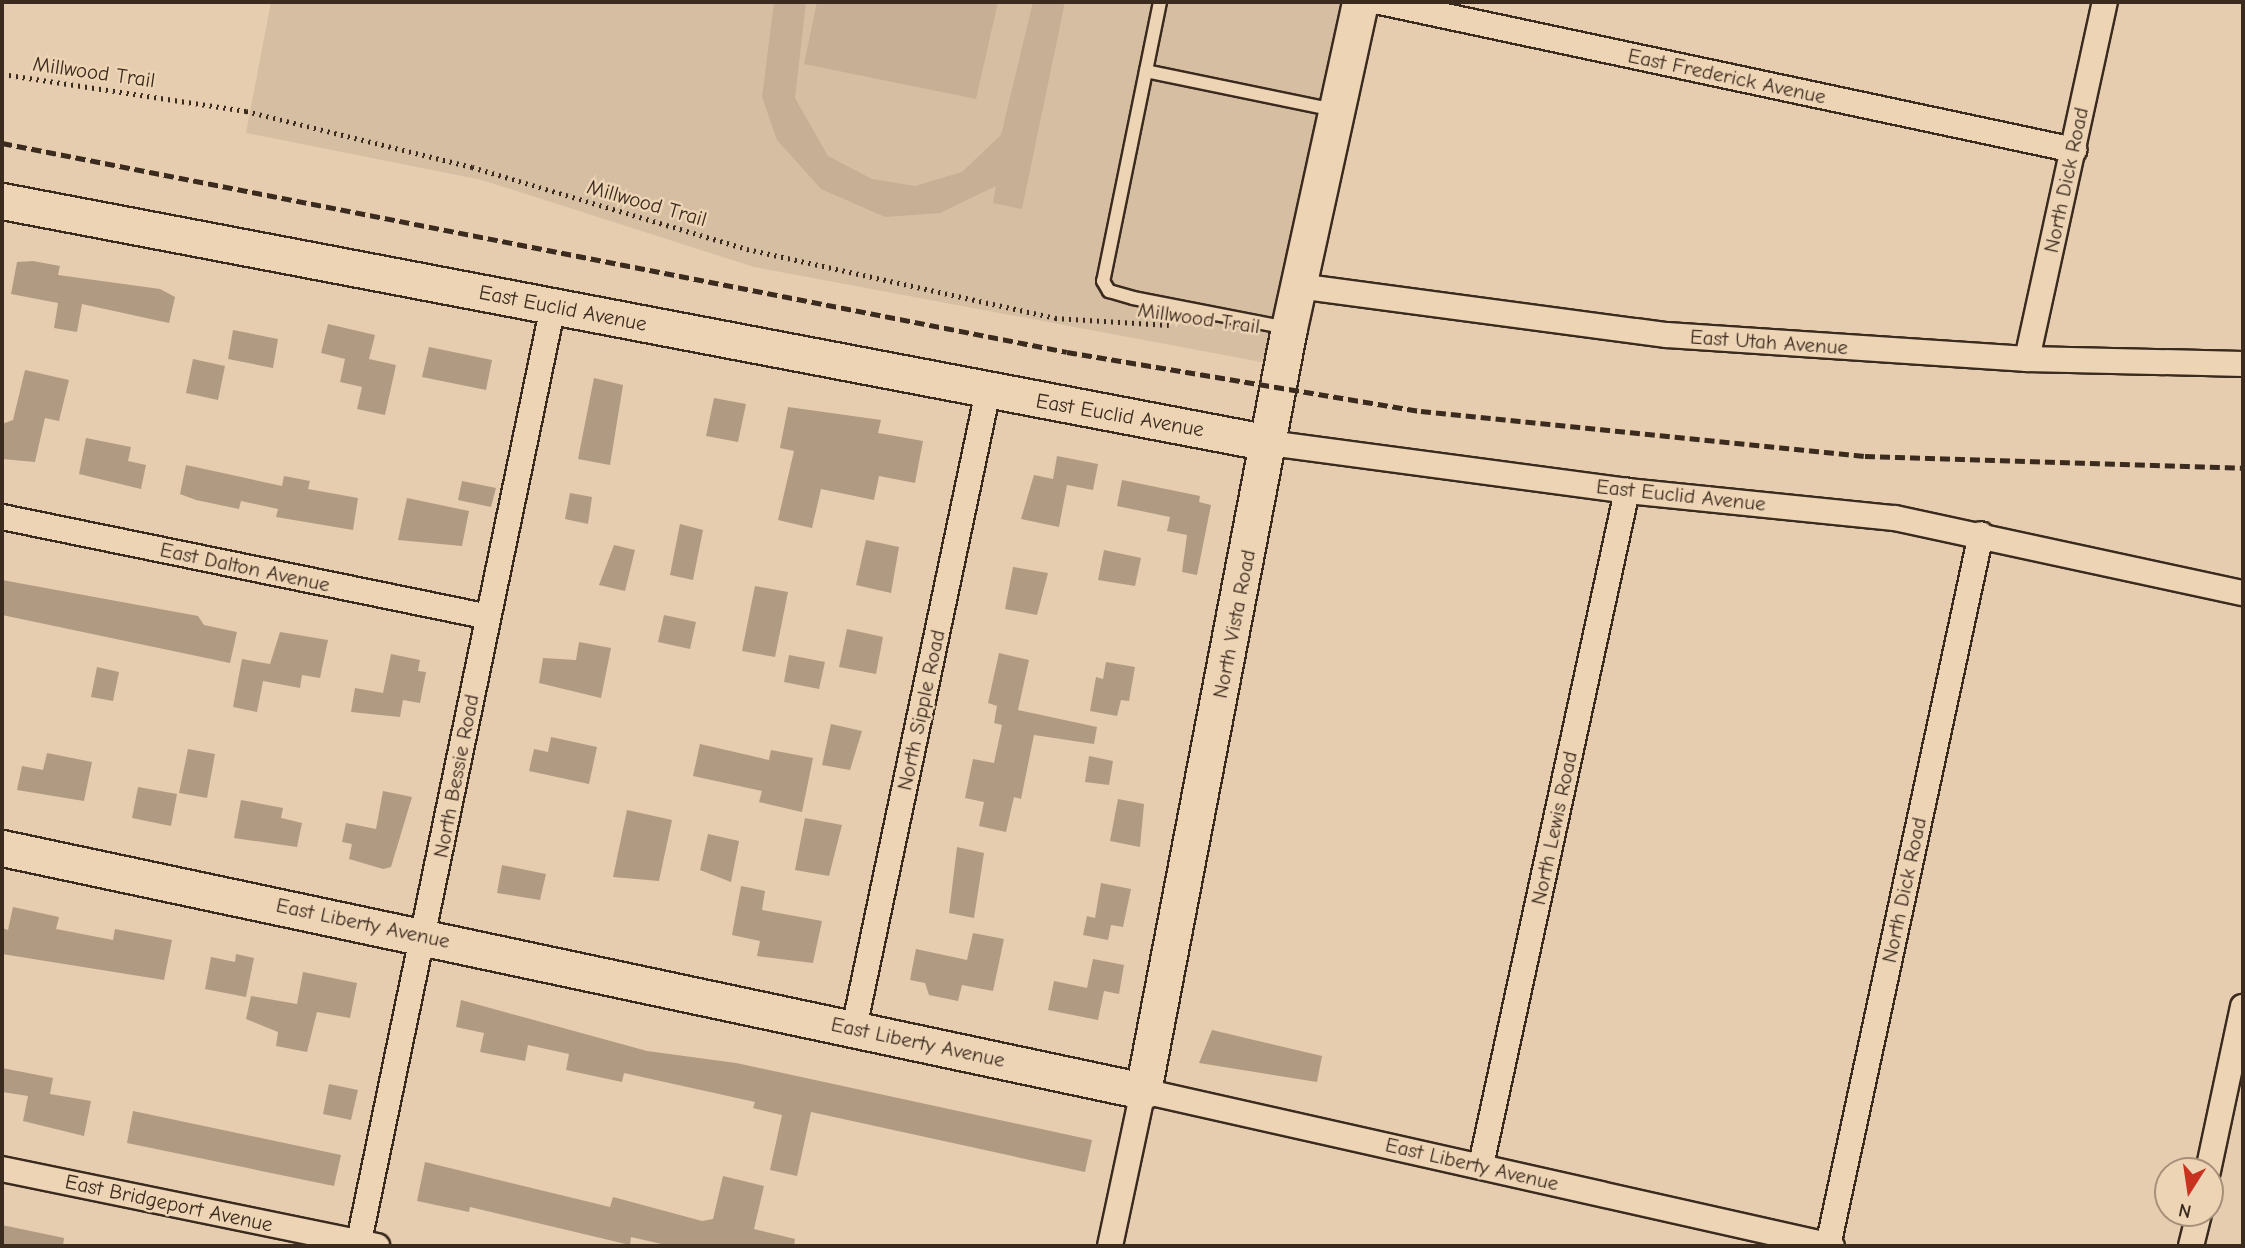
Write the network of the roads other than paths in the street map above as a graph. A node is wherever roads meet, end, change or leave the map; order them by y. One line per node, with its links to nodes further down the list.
1 (1160, 2): 5 (lane)
2 (1360, 2): 6 (street, North Vista Road)
3 (1380, 2): 7 (street, East Frederick Avenue)
4 (2105, 2): 7 (street, North Dick Road)
5 (1146, 71): 6 (lane); 11 (lane)
6 (1334, 110): 9 (street, North Vista Road)
7 (2074, 149): 12 (street, North Dick Road)
8 (2, 201): 10 (street, East Euclid Avenue)
9 (1298, 286): 11 (street, North Vista Road); 12 (street, East Utah Avenue)
10 (553, 306): 14 (street, East Euclid Avenue); 20 (street, North Bessie Road)
11 (1289, 328): 15 (street, North Vista Road)
12 (2027, 359): 13 (street, East Utah Avenue)
13 (2243, 364)
14 (988, 391): 15 (street, East Euclid Avenue); 24 (street, North Sipple Road)
15 (1269, 443): 16 (street, East Euclid Avenue); 25 (street, North Vista Road)
16 (1628, 491): 18 (street, East Euclid Avenue); 27 (street, North Lewis Road)
17 (2, 517): 20 (street, East Dalton Avenue)
18 (1981, 534): 19 (street, East Euclid Avenue); 32 (street, North Dick Road)
19 (2243, 593)
20 (488, 617): 22 (street, North Bessie Road)
21 (2, 848): 22 (street, East Liberty Avenue)
22 (424, 936): 24 (street, East Liberty Avenue); 30 (street, North Bessie Road)
23 (2243, 1007): 26 (street)
24 (855, 1028): 25 (street, East Liberty Avenue)
25 (1143, 1091): 27 (street, East Liberty Avenue); 31 (street, North Vista Road)
26 (2211, 1157)
27 (1481, 1165): 32 (street, East Liberty Avenue)
28 (2, 1169): 30 (street, East Bridgeport Avenue)
29 (2196, 1227): 33 (street)
30 (364, 1245)
31 (1110, 1246)
32 (1829, 1246)
33 (2191, 1246)

